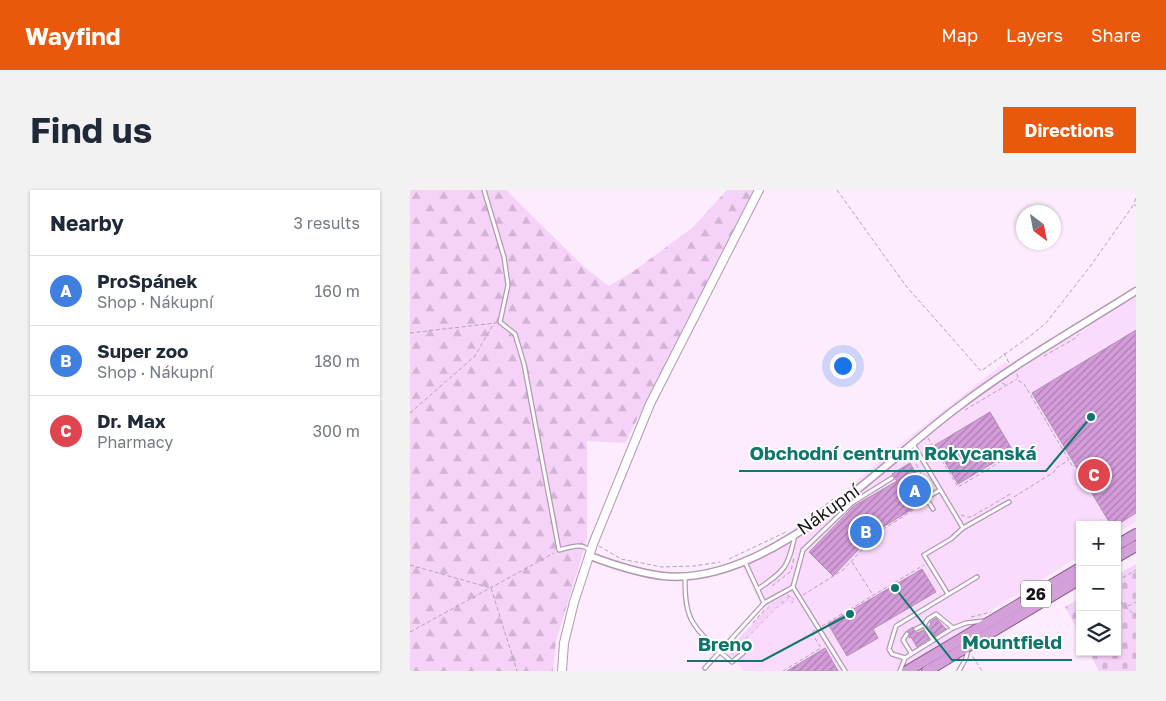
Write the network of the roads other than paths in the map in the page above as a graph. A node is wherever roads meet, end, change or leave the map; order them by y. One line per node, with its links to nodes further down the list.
1 (484, 190): 14 (lane)
2 (759, 190): 14 (street)
3 (1136, 292): 4 (street, Nákupní)
4 (912, 444): 6 (lane); 10 (street, Nákupní)
5 (892, 478): 21 (lane)
6 (940, 490): 8 (lane); 9 (lane)
7 (1009, 502): 9 (lane)
8 (933, 509)
9 (963, 528): 23 (lane)
10 (794, 531): 16 (street, Nákupní); 22 (lane)
11 (1136, 534): 12 (highway)
12 (1121, 543)
13 (1136, 546): 15 (highway)
14 (592, 550): 18 (street, Nákupní); 37 (street)
15 (1121, 555)
16 (745, 562): 18 (street, Nákupní); 22 (lane)
17 (1076, 570): 25 (highway, 26)
18 (685, 576): 32 (lane)
19 (976, 577): 23 (lane)
20 (1076, 581): 31 (highway, 26)
21 (793, 587): 24 (lane); 38 (lane)
22 (759, 591): 24 (lane)
23 (948, 594): 35 (lane)
24 (764, 603): 32 (lane)
25 (992, 620): 28 (lane); 40 (highway, 26)
26 (924, 625): 27 (lane); 28 (lane); 30 (lane)
27 (916, 628)
28 (953, 628): 30 (lane)
29 (907, 634): 34 (lane)
30 (934, 640): 34 (lane)
31 (969, 646): 41 (highway, 26); 42 (lane)
32 (719, 651): 33 (lane); 36 (lane)
33 (743, 653)
34 (911, 654): 35 (lane)
35 (905, 658): 39 (lane)
36 (705, 668)
37 (562, 671)
38 (846, 671)
39 (900, 671)
40 (907, 671)
41 (927, 671)
42 (959, 671)

